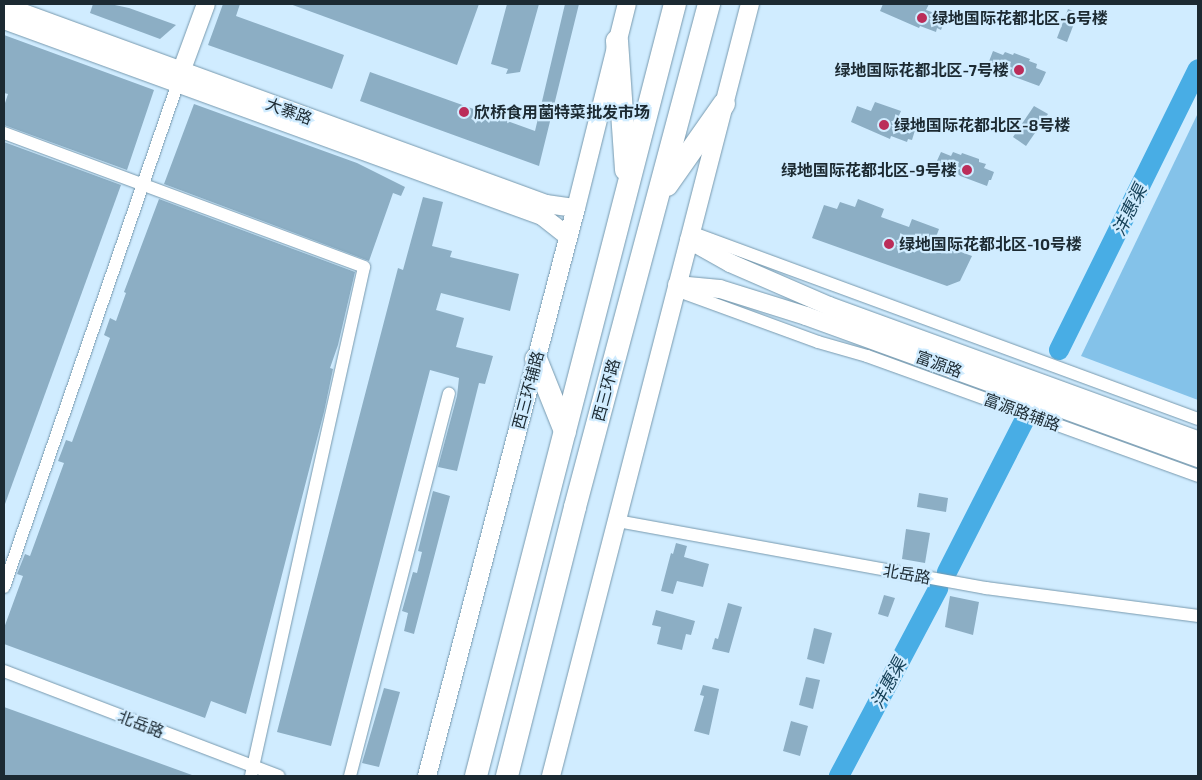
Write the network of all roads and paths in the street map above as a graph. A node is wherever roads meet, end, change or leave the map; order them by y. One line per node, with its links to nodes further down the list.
1 (206, 4): 9 (main road)
2 (627, 4): 8 (main road, 西三环辅路)
3 (675, 4): 13 (highway, 西三环路)
4 (709, 4): 14 (highway, 西三环路)
5 (750, 4): 10 (main road)
6 (4, 6): 9 (main road, 大寨路)
7 (4, 20): 9 (main road, 大寨路)
8 (617, 41): 13 (highway); 15 (main road, 西三环辅路)
9 (179, 78): 12 (street); 15 (main road, 大寨路); 16 (main road, 大寨路)
10 (724, 104): 14 (highway); 17 (main road)
11 (4, 133): 12 (street)
12 (143, 185): 27 (street); 30 (street)
13 (628, 188): 22 (highway, 西三环路)
14 (659, 196): 35 (highway, 西三环路)
15 (576, 208): 16 (main road, 西三环辅路)
16 (568, 236): 19 (main road, 西三环辅路)
17 (690, 236): 18 (main road); 21 (street); 23 (main road, 富源路)
18 (676, 288): 24 (main road, 富源路); 25 (street, 富源路辅路); 26 (main road)
19 (536, 359): 22 (highway); 33 (main road, 西三环辅路)
20 (449, 394): 32 (street)
21 (1198, 419)
22 (565, 431): 34 (highway, 西三环路)
23 (1198, 440)
24 (1198, 458)
25 (1198, 476)
26 (617, 521): 28 (street, 北岳路); 36 (main road)
27 (4, 587)
28 (1198, 616)
29 (4, 671): 30 (street, 北岳路)
30 (252, 772): 31 (street, 北岳路)
31 (279, 776)
32 (350, 776)
33 (427, 776)
34 (476, 776)
35 (507, 776)
36 (551, 776)

